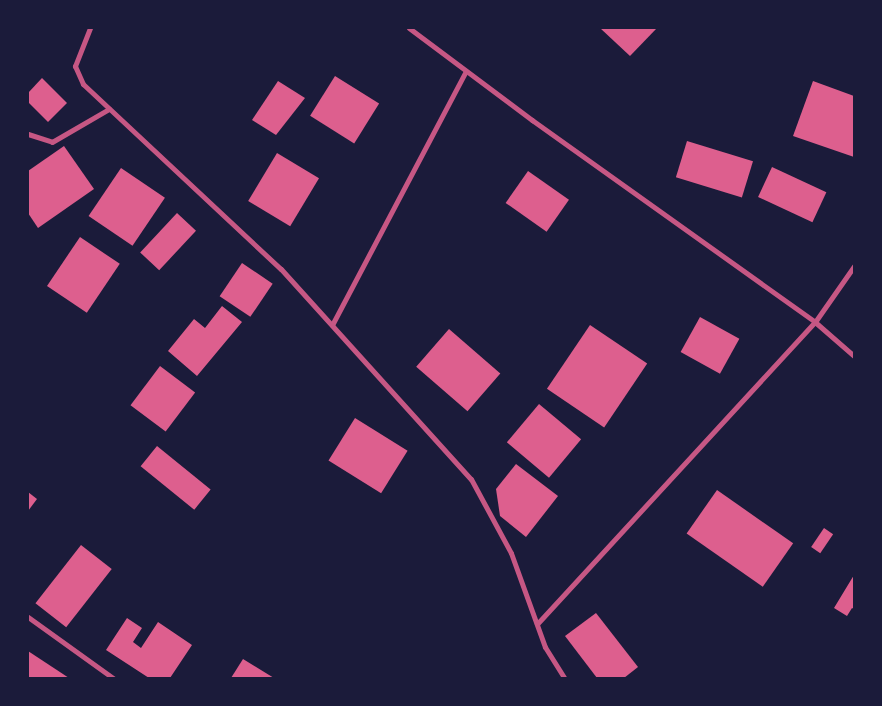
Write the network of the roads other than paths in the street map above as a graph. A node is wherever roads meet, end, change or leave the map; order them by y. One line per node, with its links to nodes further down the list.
1 (90, 28): 4 (street)
2 (409, 28): 3 (street)
3 (466, 71): 7 (street); 8 (street)
4 (109, 109): 5 (street); 8 (street)
5 (28, 134)
6 (854, 266): 7 (street)
7 (815, 322): 9 (street); 11 (street)
8 (332, 325): 11 (street)
9 (854, 356)
10 (28, 617): 12 (street)
11 (536, 624): 13 (street)
12 (113, 678)
13 (564, 678)

